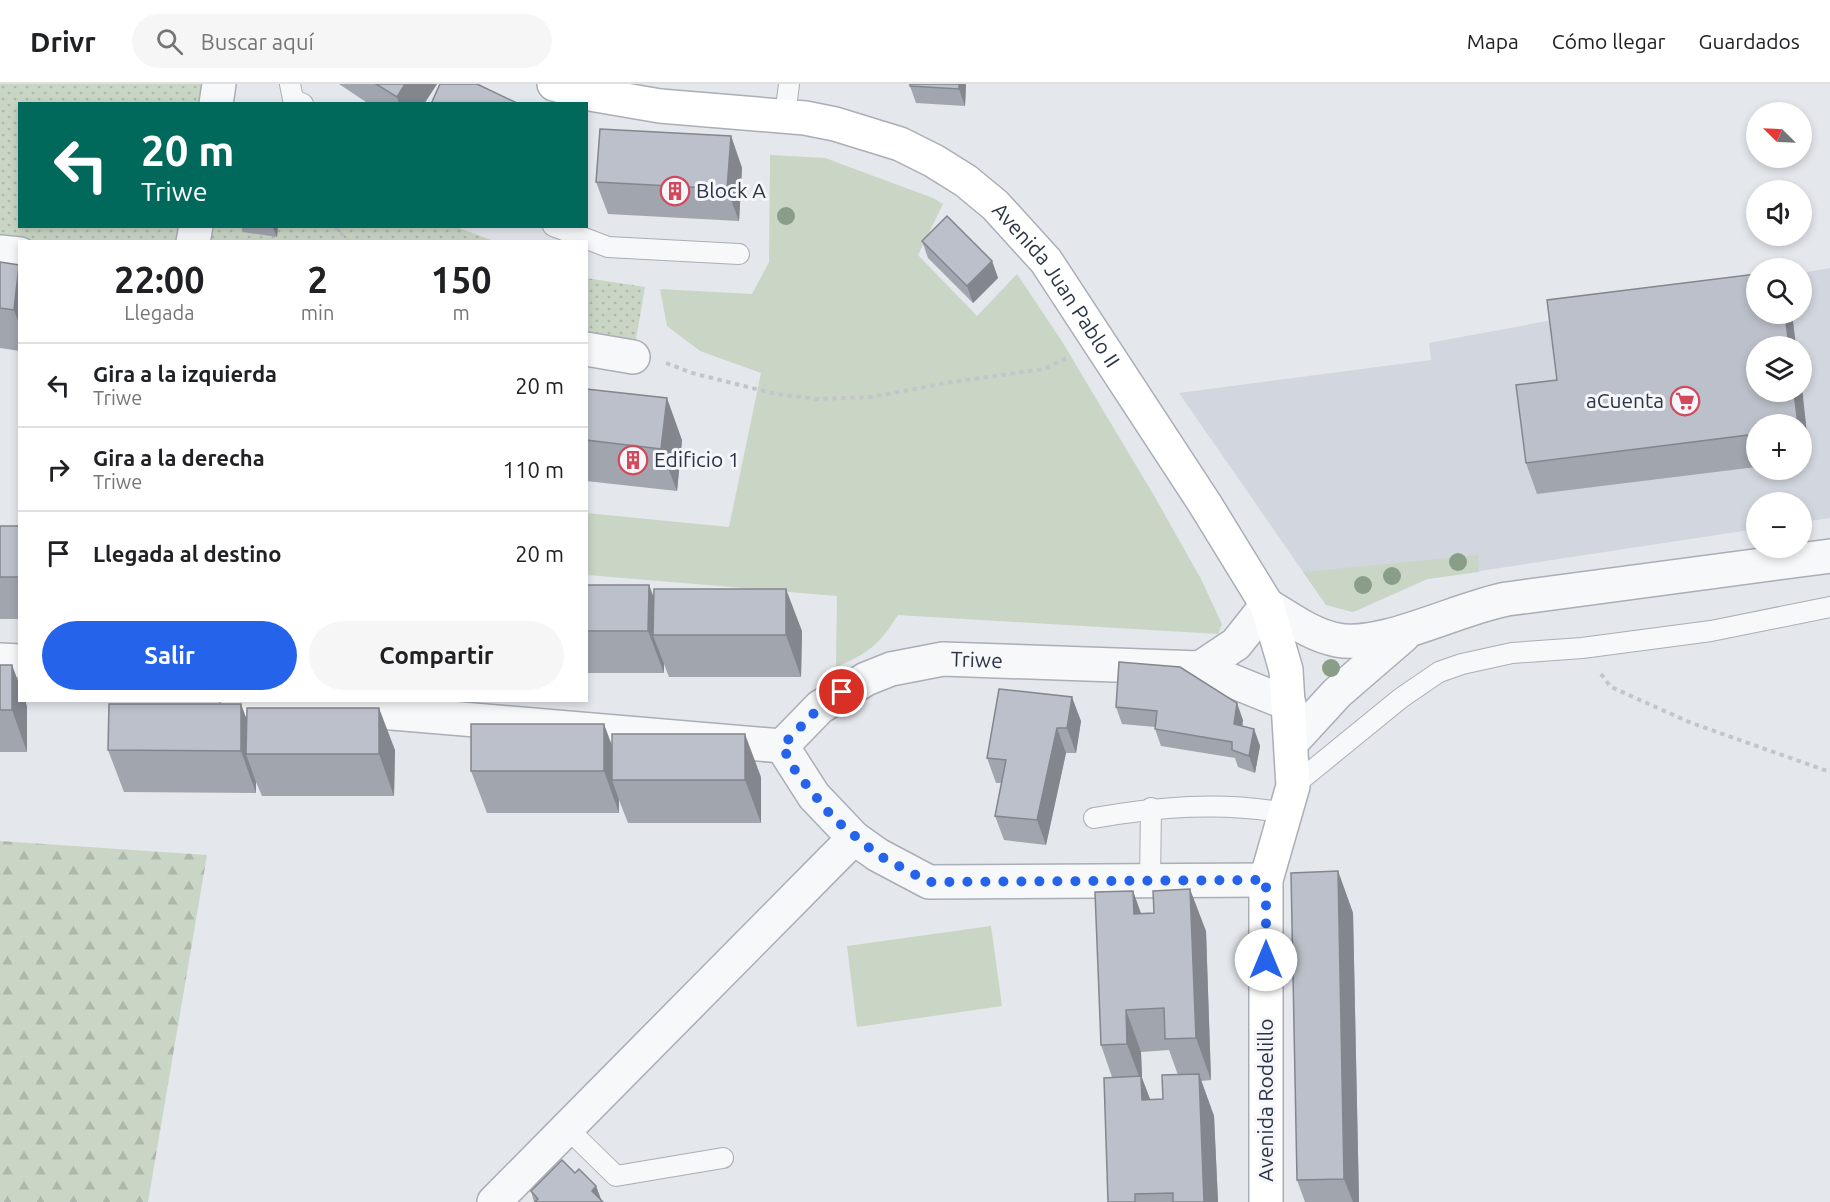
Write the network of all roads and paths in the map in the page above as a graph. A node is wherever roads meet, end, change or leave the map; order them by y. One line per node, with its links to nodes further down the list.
1 (219, 84): 5 (street)
2 (290, 84): 6 (lane)
3 (554, 84): 7 (street, Avenida Juan Pablo II)
4 (789, 84): 7 (lane)
5 (216, 102)
6 (299, 102)
7 (785, 116): 18 (street, Avenida Juan Pablo II)
8 (337, 228): 10 (path)
9 (558, 228): 13 (lane)
10 (346, 240)
11 (0, 252): 12 (street)
12 (18, 254)
13 (739, 254)
14 (588, 349): 16 (street)
15 (1075, 354): 16 (path)
16 (633, 357)
17 (1830, 556): 20 (street)
18 (1267, 605): 20 (street); 24 (street); 26 (street, Avenida Juan Pablo II)
19 (1830, 607): 21 (lane)
20 (1413, 628): 27 (street)
21 (1582, 648): 29 (path); 30 (lane)
22 (0, 660): 23 (street)
23 (18, 661)
24 (1200, 668): 26 (street, Triwe); 28 (street, Triwe)
25 (261, 702): 28 (street)
26 (1289, 704): 27 (street, Avenida Juan Pablo II)
27 (1292, 742): 30 (street, Avenida Juan Pablo II)
28 (782, 746): 33 (street)
29 (1830, 772)
30 (1289, 800): 31 (lane); 34 (street, Avenida Rodelillo)
31 (1151, 808): 32 (lane); 35 (lane)
32 (1094, 818)
33 (854, 838): 35 (street); 36 (street)
34 (1266, 880): 35 (street); 39 (street, Avenida Rodelillo)
35 (1150, 881)
36 (568, 1129): 37 (lane); 38 (street)
37 (723, 1158)
38 (494, 1202)
39 (1266, 1202)

